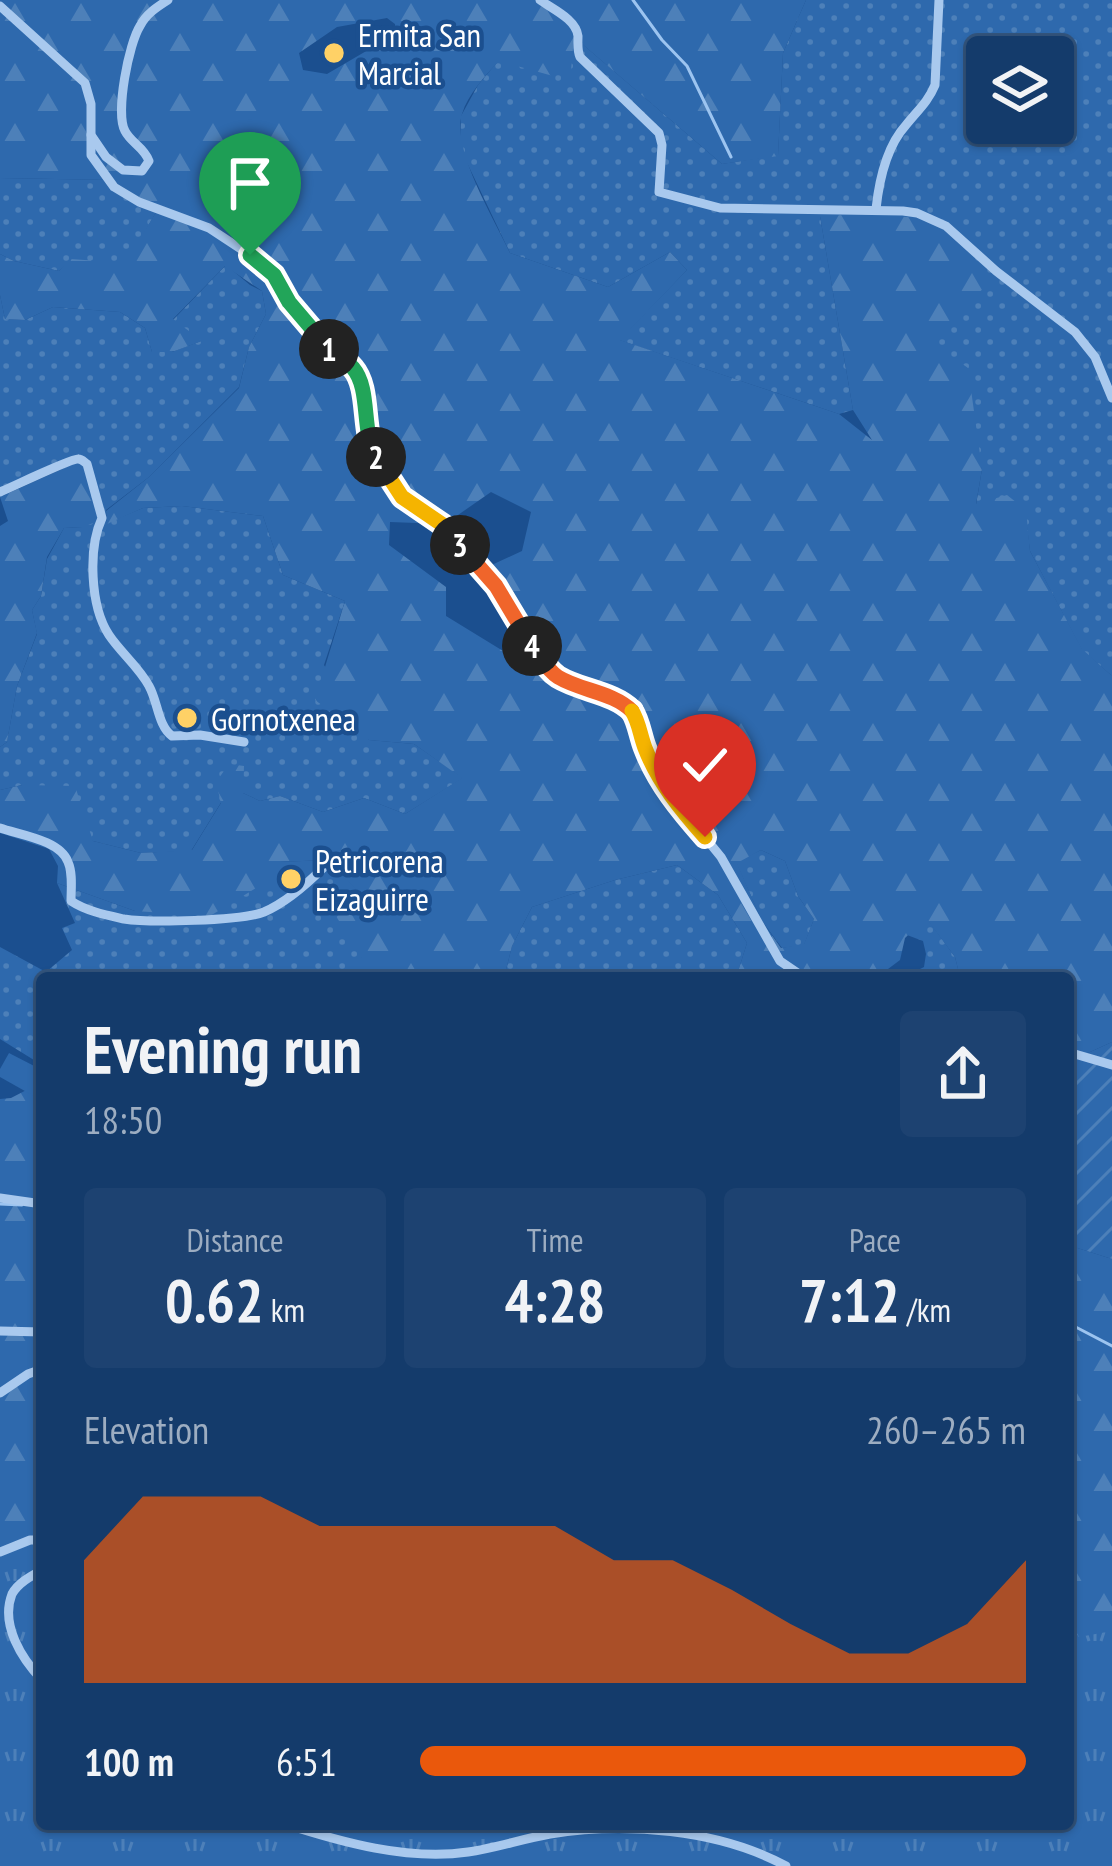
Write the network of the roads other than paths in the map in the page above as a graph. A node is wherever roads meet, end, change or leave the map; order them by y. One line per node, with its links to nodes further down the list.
1 (168, 0): 5 (street)
2 (540, 0): 6 (street)
3 (939, 0): 6 (street)
4 (0, 6): 5 (street)
5 (92, 135): 12 (street)
6 (875, 209): 7 (street)
7 (1112, 398)
8 (0, 492): 9 (street)
9 (244, 742)
10 (0, 828): 11 (street)
11 (324, 867)
12 (796, 972)
13 (1074, 1054): 14 (street)
14 (1112, 1065)
15 (0, 1198): 16 (street)
16 (36, 1203)
17 (0, 1331): 18 (street)
18 (36, 1332)
19 (36, 1371): 20 (street)
20 (0, 1394)
21 (36, 1540): 22 (street)
22 (0, 1552)
23 (36, 1573): 24 (street)
24 (36, 1674)
25 (307, 1830): 26 (street)
26 (786, 1866)

